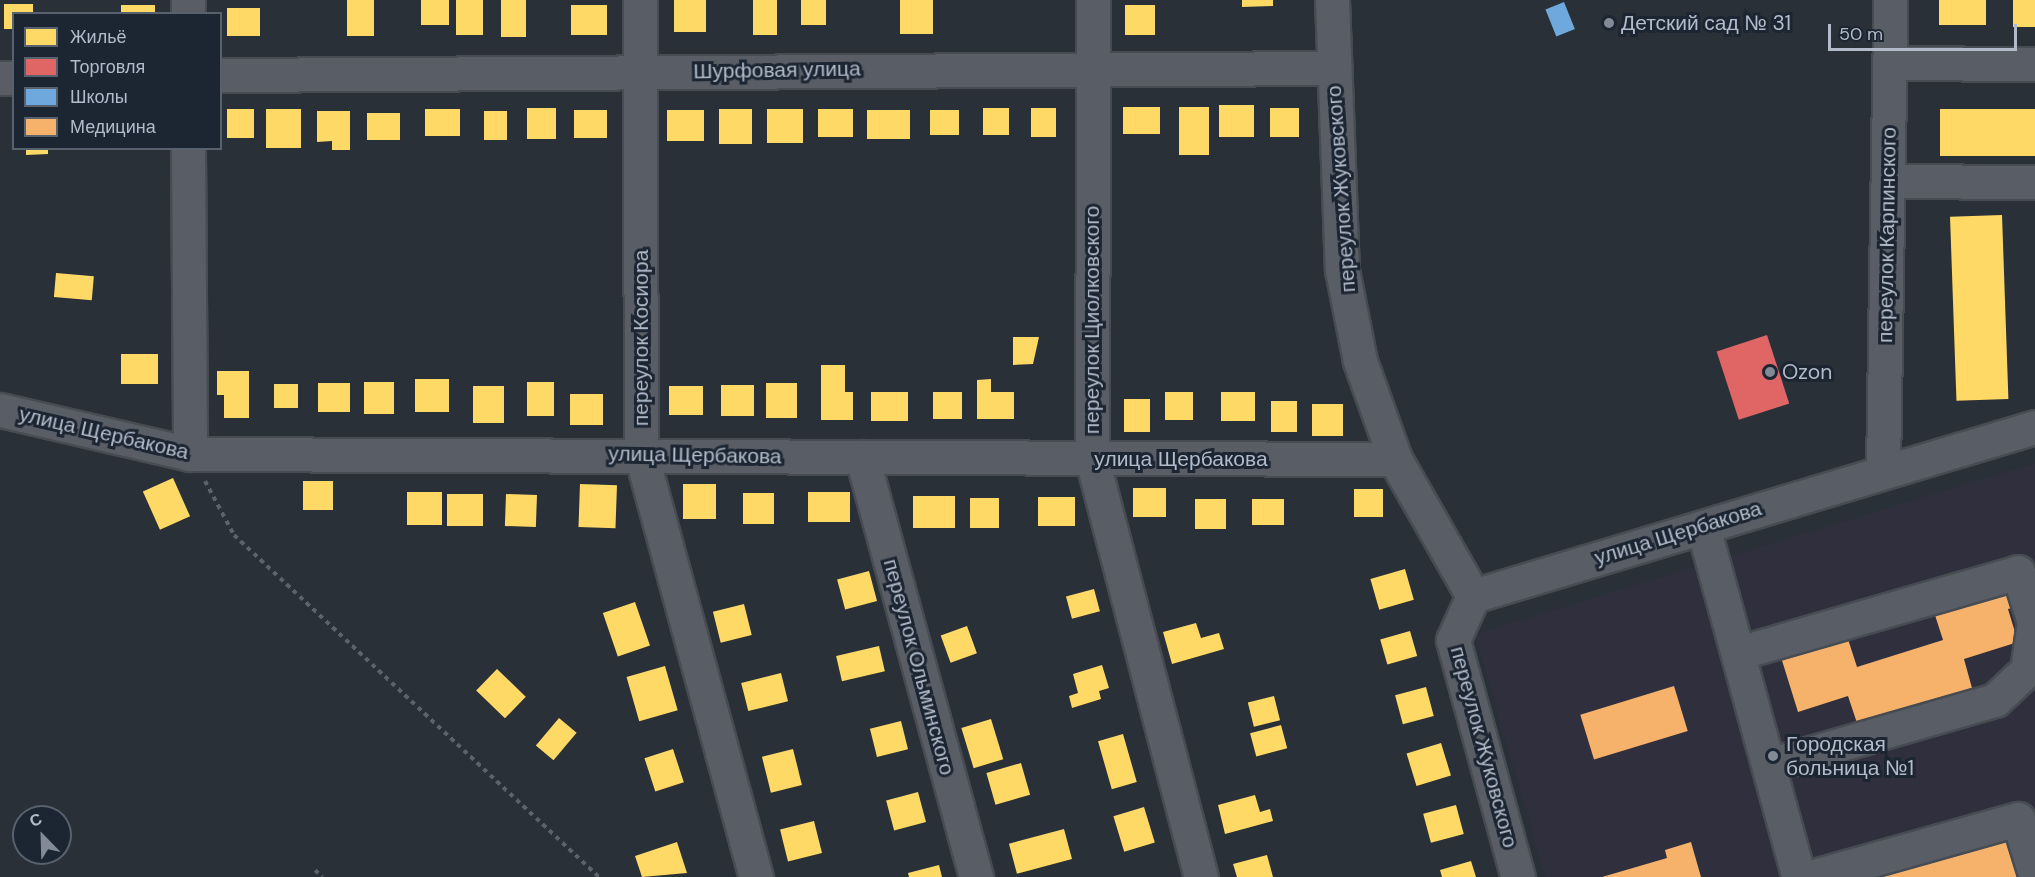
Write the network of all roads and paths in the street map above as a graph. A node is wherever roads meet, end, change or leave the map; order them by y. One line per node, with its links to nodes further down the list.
1 (640, 0): 9 (street, переулок Косиора)
2 (1093, 0): 7 (street, переулок Циолковского)
3 (1332, 0): 8 (street, переулок Жуковского)
4 (1890, 0): 5 (street, переулок Карпинского)
5 (1890, 63): 6 (street); 12 (street, переулок Карпинского)
6 (2035, 64)
7 (1093, 67): 8 (street, Шурфовая улица); 9 (street, Шурфовая улица); 19 (street, переулок Циолковского)
8 (1333, 68): 20 (street, переулок Жуковского)
9 (639, 71): 10 (street, Шурфовая улица); 17 (street, переулок Косиора)
10 (222, 75)
11 (189, 150): 16 (street)
12 (1888, 181): 13 (street); 21 (street, переулок Карпинского)
13 (2035, 182)
14 (0, 410): 16 (street, улица Щербакова)
15 (2035, 427): 21 (street)
16 (190, 454): 17 (street, улица Щербакова); 29 (path)
17 (641, 454): 18 (street, улица Щербакова); 30 (street, переулок Косиора)
18 (862, 457): 19 (street, улица Щербакова); 31 (street, переулок Ольминского)
19 (1092, 459): 20 (street, улица Щербакова); 32 (street, переулок Циолковского)
20 (1395, 459): 23 (street, переулок Жуковского)
21 (1883, 470): 22 (street, улица Щербакова)
22 (1703, 527): 23 (street, улица Щербакова); 24 (street)
23 (1473, 596): 33 (street, переулок Жуковского)
24 (1738, 653): 25 (street); 25 (street)
25 (1769, 765): 34 (street)
26 (315, 870): 28 (path)
27 (2035, 874): 35 (street)
28 (322, 877)
29 (599, 877)
30 (756, 877)
31 (976, 877)
32 (1201, 877)
33 (1518, 877)
34 (1799, 877)
35 (1811, 877)

